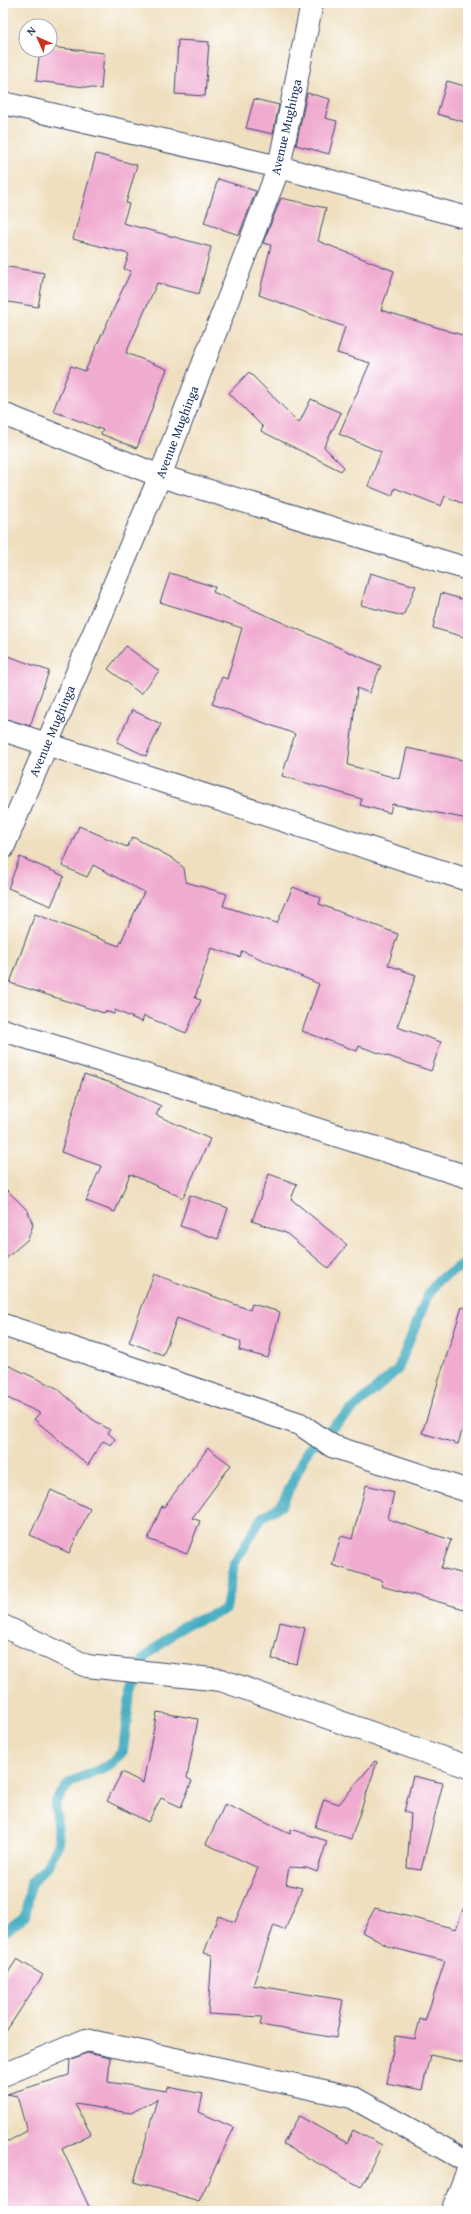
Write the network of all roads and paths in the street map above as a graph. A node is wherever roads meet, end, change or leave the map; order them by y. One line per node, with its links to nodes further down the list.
1 (312, 3): 3 (street, Avenue Mughinga)
2 (3, 103): 3 (street)
3 (279, 167): 4 (street); 6 (street, Avenue Mughinga)
4 (468, 218)
5 (3, 414): 6 (street)
6 (160, 476): 7 (street); 9 (street, Avenue Mughinga)
7 (468, 569)
8 (3, 730): 9 (street)
9 (46, 745): 10 (street, Avenue Mughinga); 11 (street)
10 (3, 848)
11 (468, 880)
12 (3, 1030): 13 (street)
13 (468, 1177)
14 (3, 1325): 15 (street)
15 (468, 1491)
16 (3, 1626): 17 (street)
17 (468, 1767)
18 (3, 2075): 19 (street)
19 (468, 2162)
20 (468, 2170): 21 (street)
21 (452, 2211)

